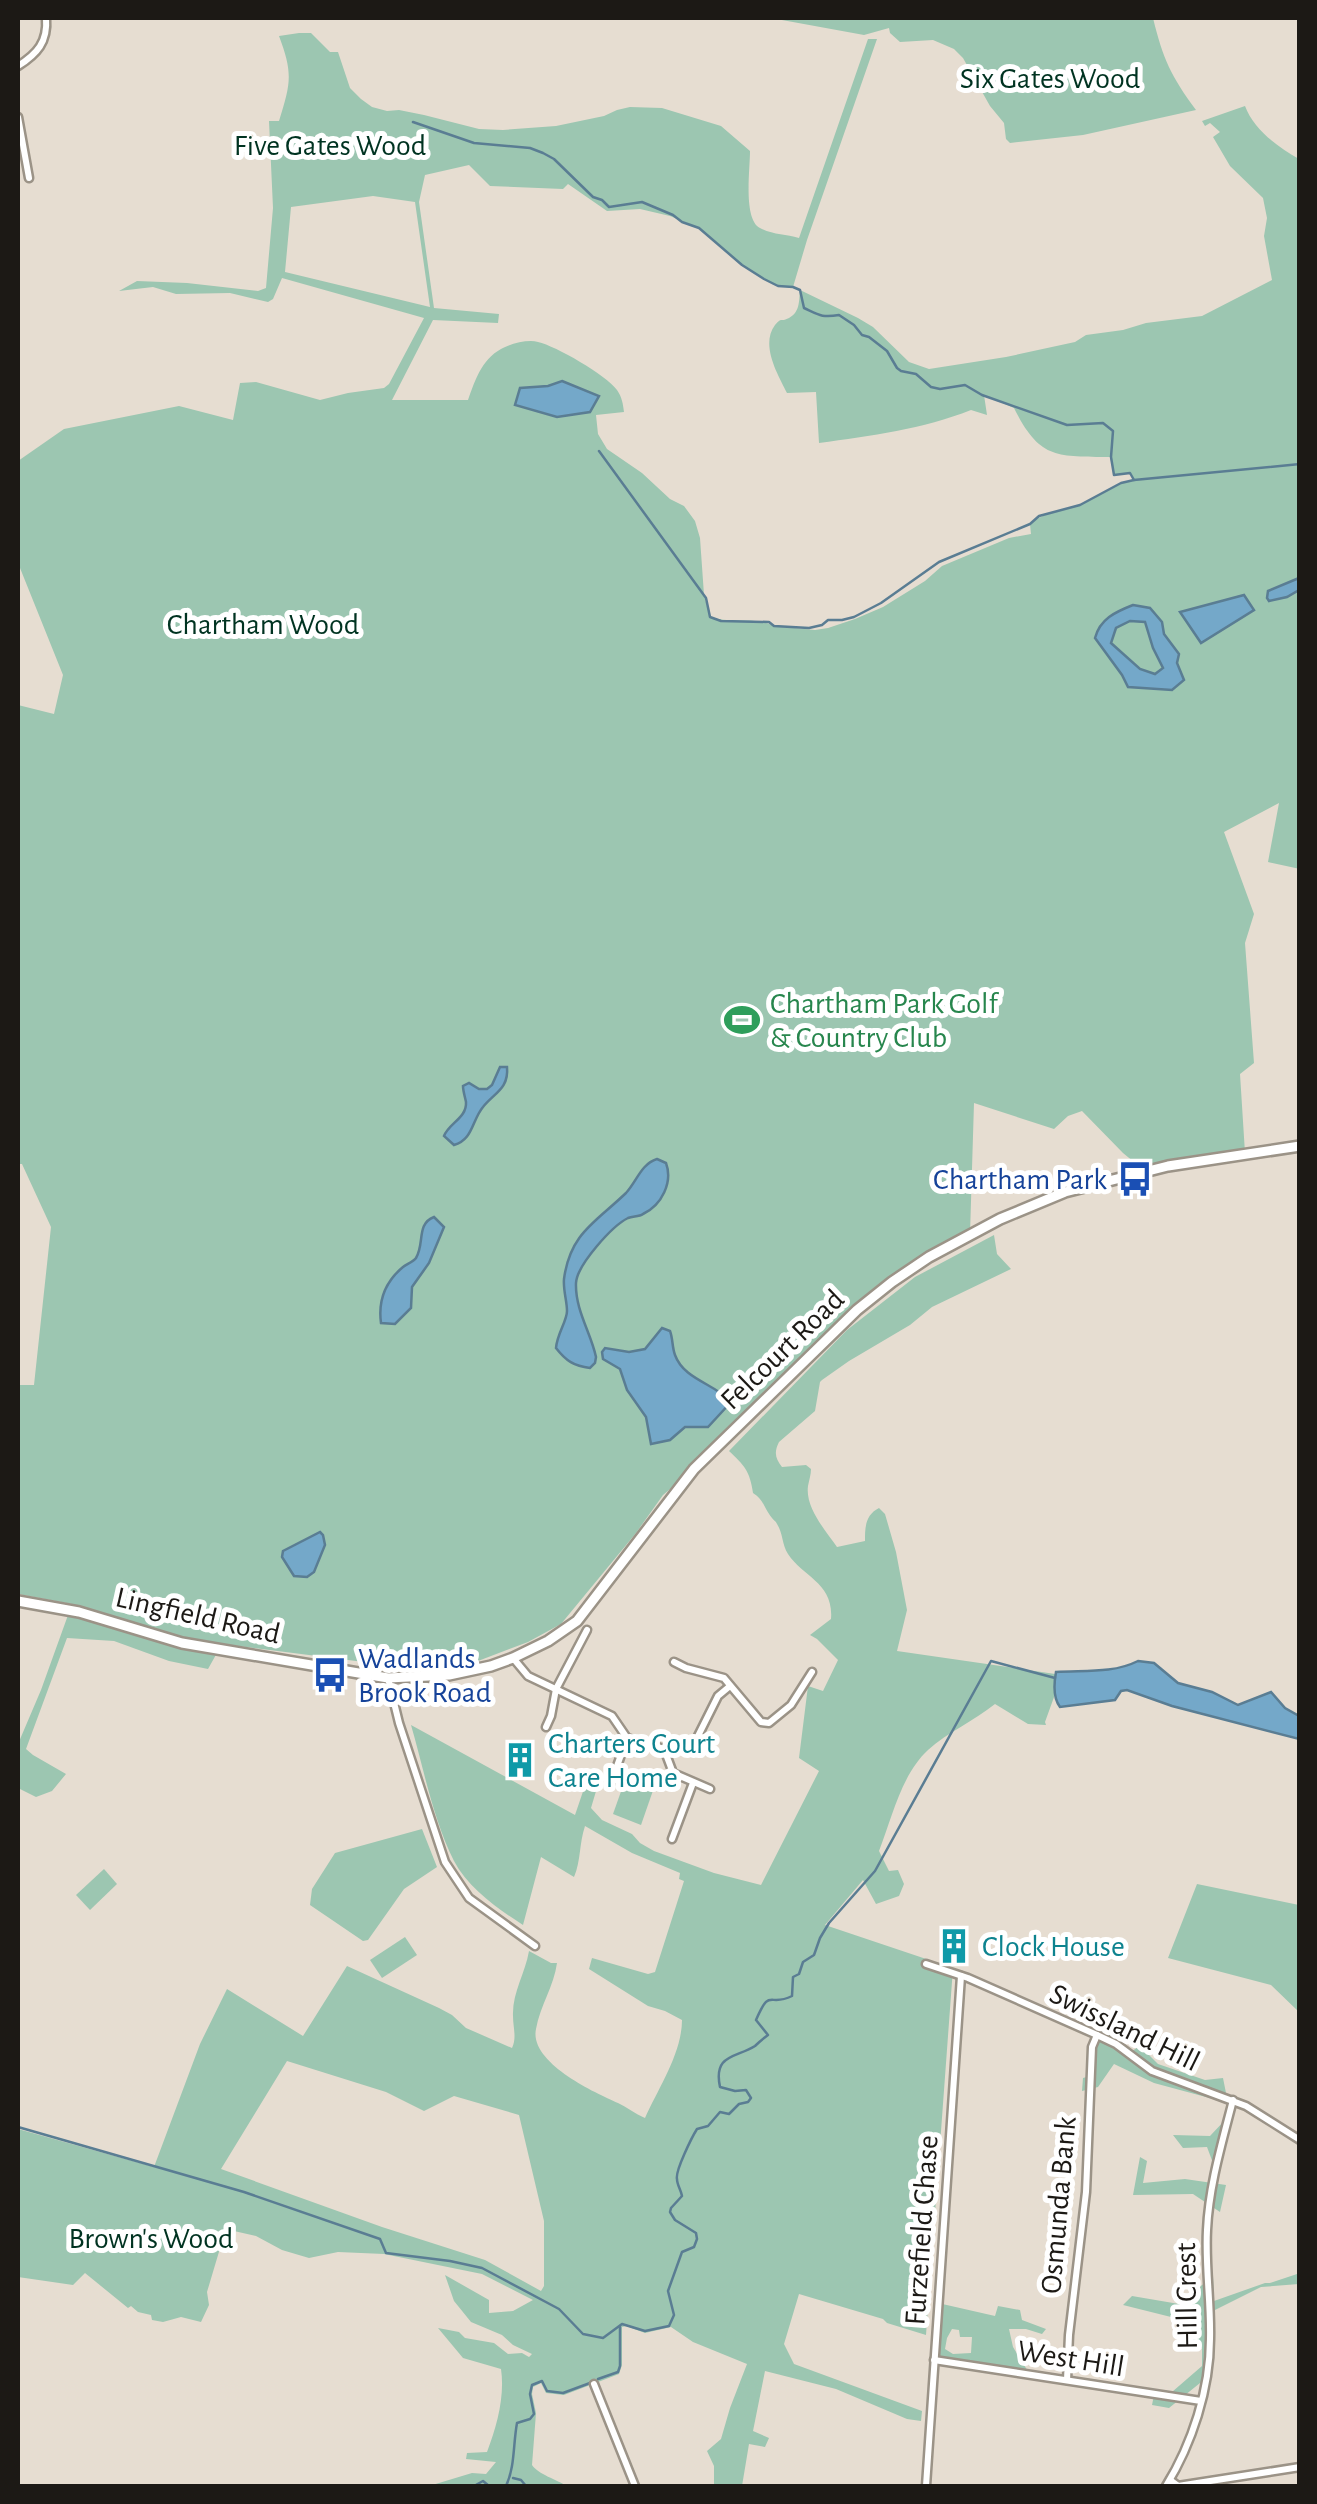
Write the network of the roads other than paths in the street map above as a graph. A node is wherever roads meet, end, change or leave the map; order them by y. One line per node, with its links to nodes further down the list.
1 (46, 18): 2 (street)
2 (18, 66)
3 (18, 118): 4 (street)
4 (29, 178)
5 (1300, 1146): 8 (street, Felcourt Road)
6 (18, 1601): 11 (street, Lingfield Road)
7 (587, 1630): 14 (street)
8 (513, 1658): 12 (street, Felcourt Road); 14 (street)
9 (674, 1662): 13 (street)
10 (812, 1672): 13 (street)
11 (368, 1674): 12 (street, Felcourt Road)
12 (388, 1678): 22 (street)
13 (730, 1686): 17 (street)
14 (556, 1689): 15 (street); 16 (street)
15 (546, 1728)
16 (627, 1738): 17 (street); 19 (street)
17 (664, 1750): 18 (street)
18 (693, 1782): 20 (street); 21 (street)
19 (611, 1783)
20 (710, 1789)
21 (672, 1839)
22 (535, 1946)
23 (926, 1964): 24 (street, Swissland Hill)
24 (961, 1976): 25 (street, Swissland Hill); 28 (street, Furzefield Chase)
25 (1096, 2035): 26 (street, Swissland Hill); 29 (street, Osmunda Bank)
26 (1233, 2100): 27 (street, Swissland Hill); 31 (street, Hill Crest)
27 (1300, 2140)
28 (934, 2360): 29 (street, West Hill); 36 (street, Furzefield Chase)
29 (1067, 2380): 31 (street, West Hill)
30 (594, 2384): 35 (street)
31 (1201, 2402): 34 (street, Hill Crest)
32 (1300, 2467): 33 (street)
33 (1255, 2476): 34 (street); 37 (street)
34 (1168, 2483)
35 (635, 2486)
36 (926, 2486)
37 (1256, 2486)

